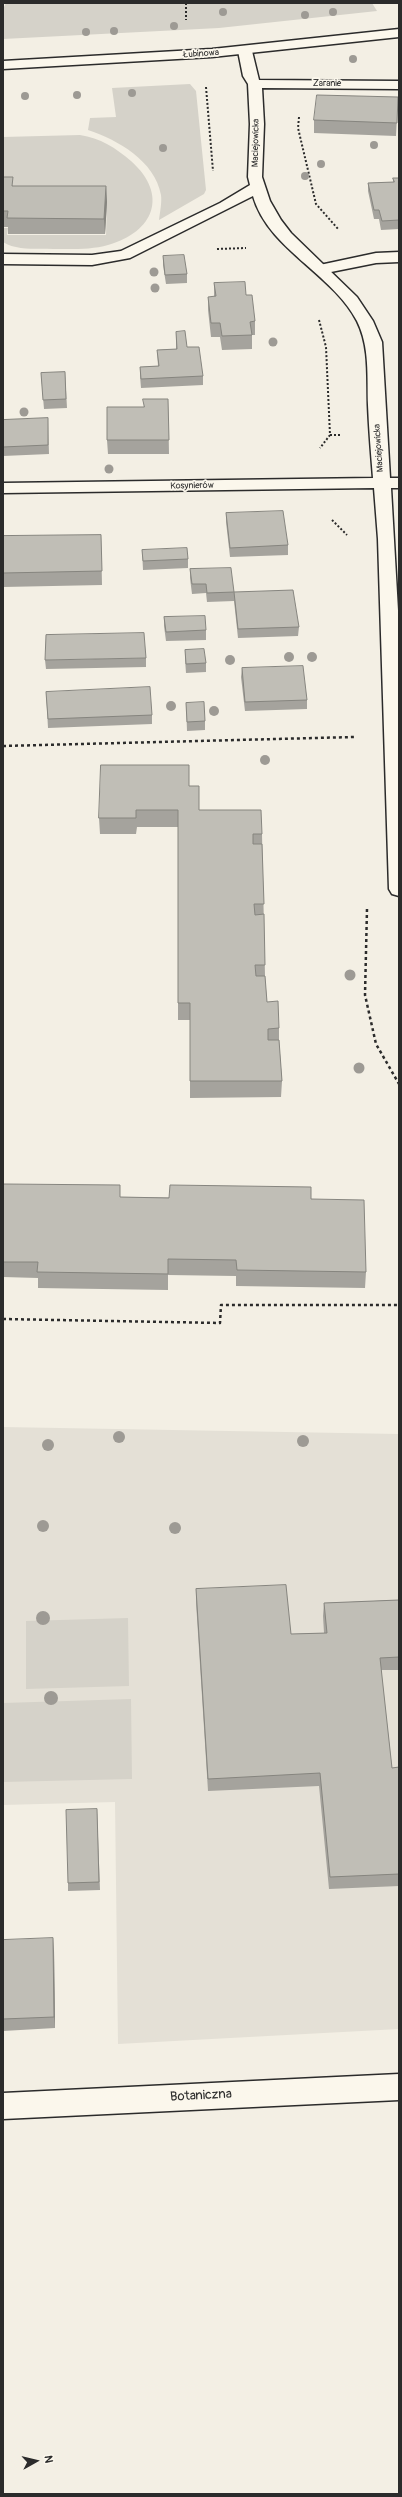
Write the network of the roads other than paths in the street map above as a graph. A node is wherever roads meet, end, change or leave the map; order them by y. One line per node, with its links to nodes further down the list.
1 (399, 33): 2 (street, Łubinowa)
2 (245, 51): 3 (street, Łubinowa); 4 (street, Maciejowicka)
3 (3, 64)
4 (255, 84): 5 (street, Zaranie); 6 (street, Maciejowicka)
5 (399, 85)
6 (257, 187): 8 (street); 9 (street, Maciejowicka)
7 (399, 257): 9 (street)
8 (3, 259)
9 (321, 269): 10 (street, Maciejowicka)
10 (390, 483): 11 (street, Kosynierów); 12 (street, Maciejowicka)
11 (3, 488)
12 (399, 889)
13 (399, 2087): 14 (street, Botaniczna)
14 (3, 2106)

